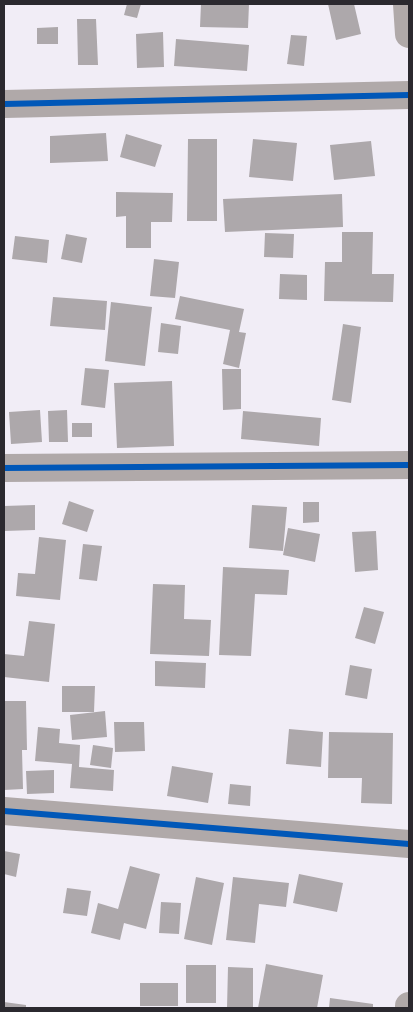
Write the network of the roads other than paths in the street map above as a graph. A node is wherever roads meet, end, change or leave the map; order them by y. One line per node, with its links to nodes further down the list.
1 (408, 4): 2 (street)
2 (409, 34)
3 (409, 95): 4 (street)
4 (4, 104)
5 (409, 465): 6 (street)
6 (4, 468)
7 (4, 811): 8 (street)
8 (409, 844)

